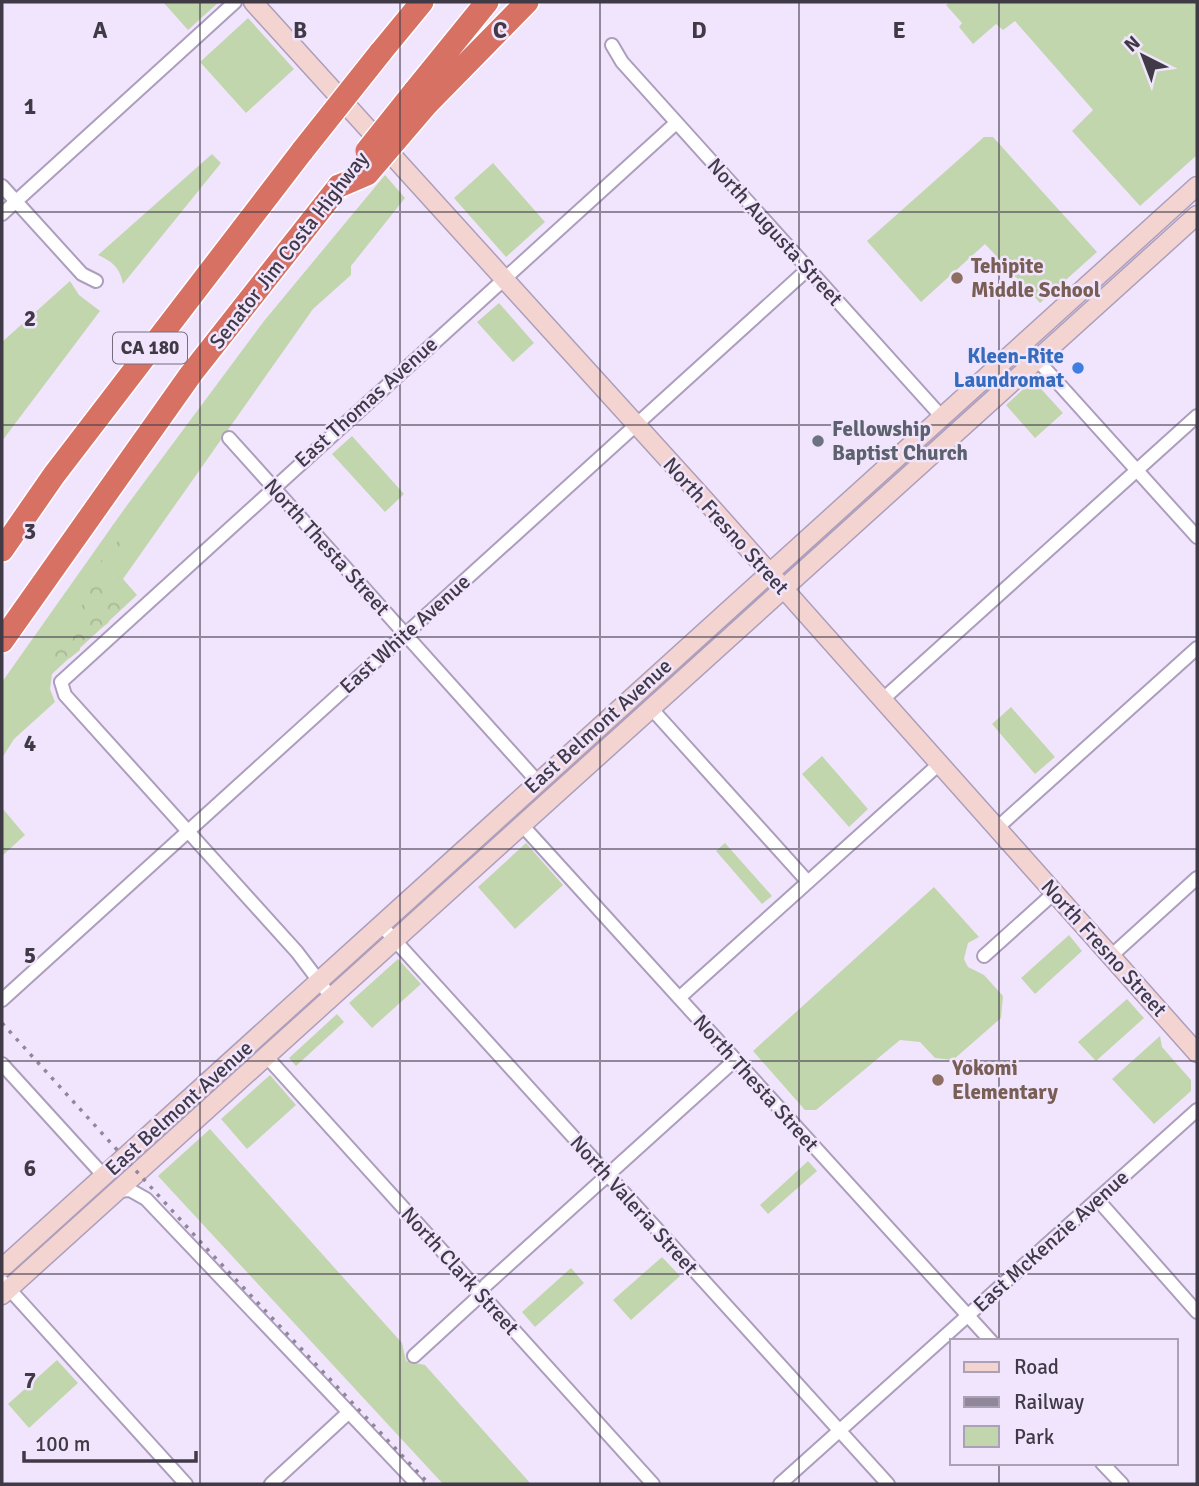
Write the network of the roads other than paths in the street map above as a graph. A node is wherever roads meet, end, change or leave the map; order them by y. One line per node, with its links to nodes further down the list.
1 (235, 2): 13 (street)
2 (253, 2): 17 (main road, North Fresno Street)
3 (406, 2): 8 (highway)
4 (422, 2): 8 (highway, CA 180)
5 (487, 2): 9 (highway)
6 (527, 2): 9 (highway)
7 (612, 46): 10 (street, North Augusta Street)
8 (380, 53): 28 (highway, CA 180, bridge)
9 (420, 98): 32 (highway, Senator Jim Costa Highway / CA 180, bridge)
10 (676, 123): 16 (street, North Augusta Street); 17 (street, East Thomas Avenue)
11 (2, 186): 13 (street)
12 (1197, 186): 19 (main road, East Belmont Avenue)
13 (16, 202): 14 (street); 18 (street)
14 (2, 214)
15 (1197, 215): 20 (main road, East Belmont Avenue)
16 (808, 269): 21 (street, North Augusta Street); 23 (street, East White Avenue)
17 (503, 278): 23 (main road, North Fresno Street); 26 (street, East Thomas Avenue)
18 (96, 281)
19 (1022, 344): 20 (street); 21 (main road, East Belmont Avenue)
20 (1037, 359): 25 (street); 30 (main road, East Belmont Avenue)
21 (941, 416): 29 (main road, East Belmont Avenue)
22 (1197, 416): 25 (street)
23 (636, 425): 29 (main road, North Fresno Street); 31 (street, East White Avenue)
24 (229, 438): 26 (street, North Thesta Street)
25 (1137, 470): 27 (street); 34 (street)
26 (273, 487): 31 (street, North Thesta Street); 40 (street, East Thomas Avenue)
27 (1197, 537)
28 (2, 550)
29 (768, 572): 30 (main road, North Fresno Street); 37 (main road, East Belmont Avenue)
30 (782, 588): 34 (main road, North Fresno Street); 35 (main road, East Belmont Avenue)
31 (405, 635): 37 (street, North Thesta Street); 40 (street, East White Avenue)
32 (2, 642)
33 (1197, 648): 39 (street)
34 (882, 700): 36 (main road, North Fresno Street)
35 (650, 707): 38 (main road, East Belmont Avenue); 42 (street)
36 (938, 765): 39 (main road, North Fresno Street); 42 (street)
37 (537, 781): 44 (main road, East Belmont Avenue)
38 (522, 825): 45 (main road, East Belmont Avenue); 50 (street, North Thesta Street)
39 (996, 829): 43 (main road, North Fresno Street)
40 (189, 831): 48 (street); 51 (street, East White Avenue)
41 (1197, 878): 47 (street)
42 (808, 882): 50 (street)
43 (1054, 893): 46 (street); 47 (main road, North Fresno Street)
44 (381, 925): 45 (street, North Valeria Street); 48 (main road, East Belmont Avenue)
45 (395, 940): 49 (main road, East Belmont Avenue); 58 (street, North Valeria Street)
46 (984, 956)
47 (1111, 956): 52 (main road, North Fresno Street)
48 (320, 980): 49 (street); 57 (main road, East Belmont Avenue)
49 (331, 997): 53 (main road, East Belmont Avenue)
50 (679, 998): 54 (street, North Thesta Street)
51 (2, 1000)
52 (1197, 1052)
53 (266, 1056): 59 (main road, East Belmont Avenue); 64 (street, North Clark Street)
54 (735, 1060): 58 (street); 66 (street, North Thesta Street)
55 (2, 1064): 57 (street)
56 (1197, 1110): 60 (street, East McKenzie Avenue)
57 (104, 1176): 61 (main road); 62 (main road, East Belmont Avenue)
58 (606, 1176): 64 (street); 70 (street, North Valeria Street)
59 (117, 1191): 61 (main road, East Belmont Avenue); 69 (street)
60 (1097, 1199): 65 (street); 66 (street, East McKenzie Avenue)
61 (75, 1230): 63 (main road, East Belmont Avenue)
62 (2, 1268)
63 (4, 1288): 72 (street)
64 (479, 1293): 68 (street); 75 (street, North Clark Street)
65 (1197, 1312)
66 (968, 1315): 67 (street, North Thesta Street); 70 (street, East McKenzie Avenue)
67 (989, 1339)
68 (414, 1356)
69 (349, 1412): 73 (street); 74 (street)
70 (839, 1431): 76 (street, East McKenzie Avenue); 77 (street, North Valeria Street)
71 (1104, 1465): 78 (street)
72 (186, 1484)
73 (271, 1484)
74 (416, 1484)
75 (653, 1484)
76 (780, 1484)
77 (888, 1484)
78 (1122, 1484)

